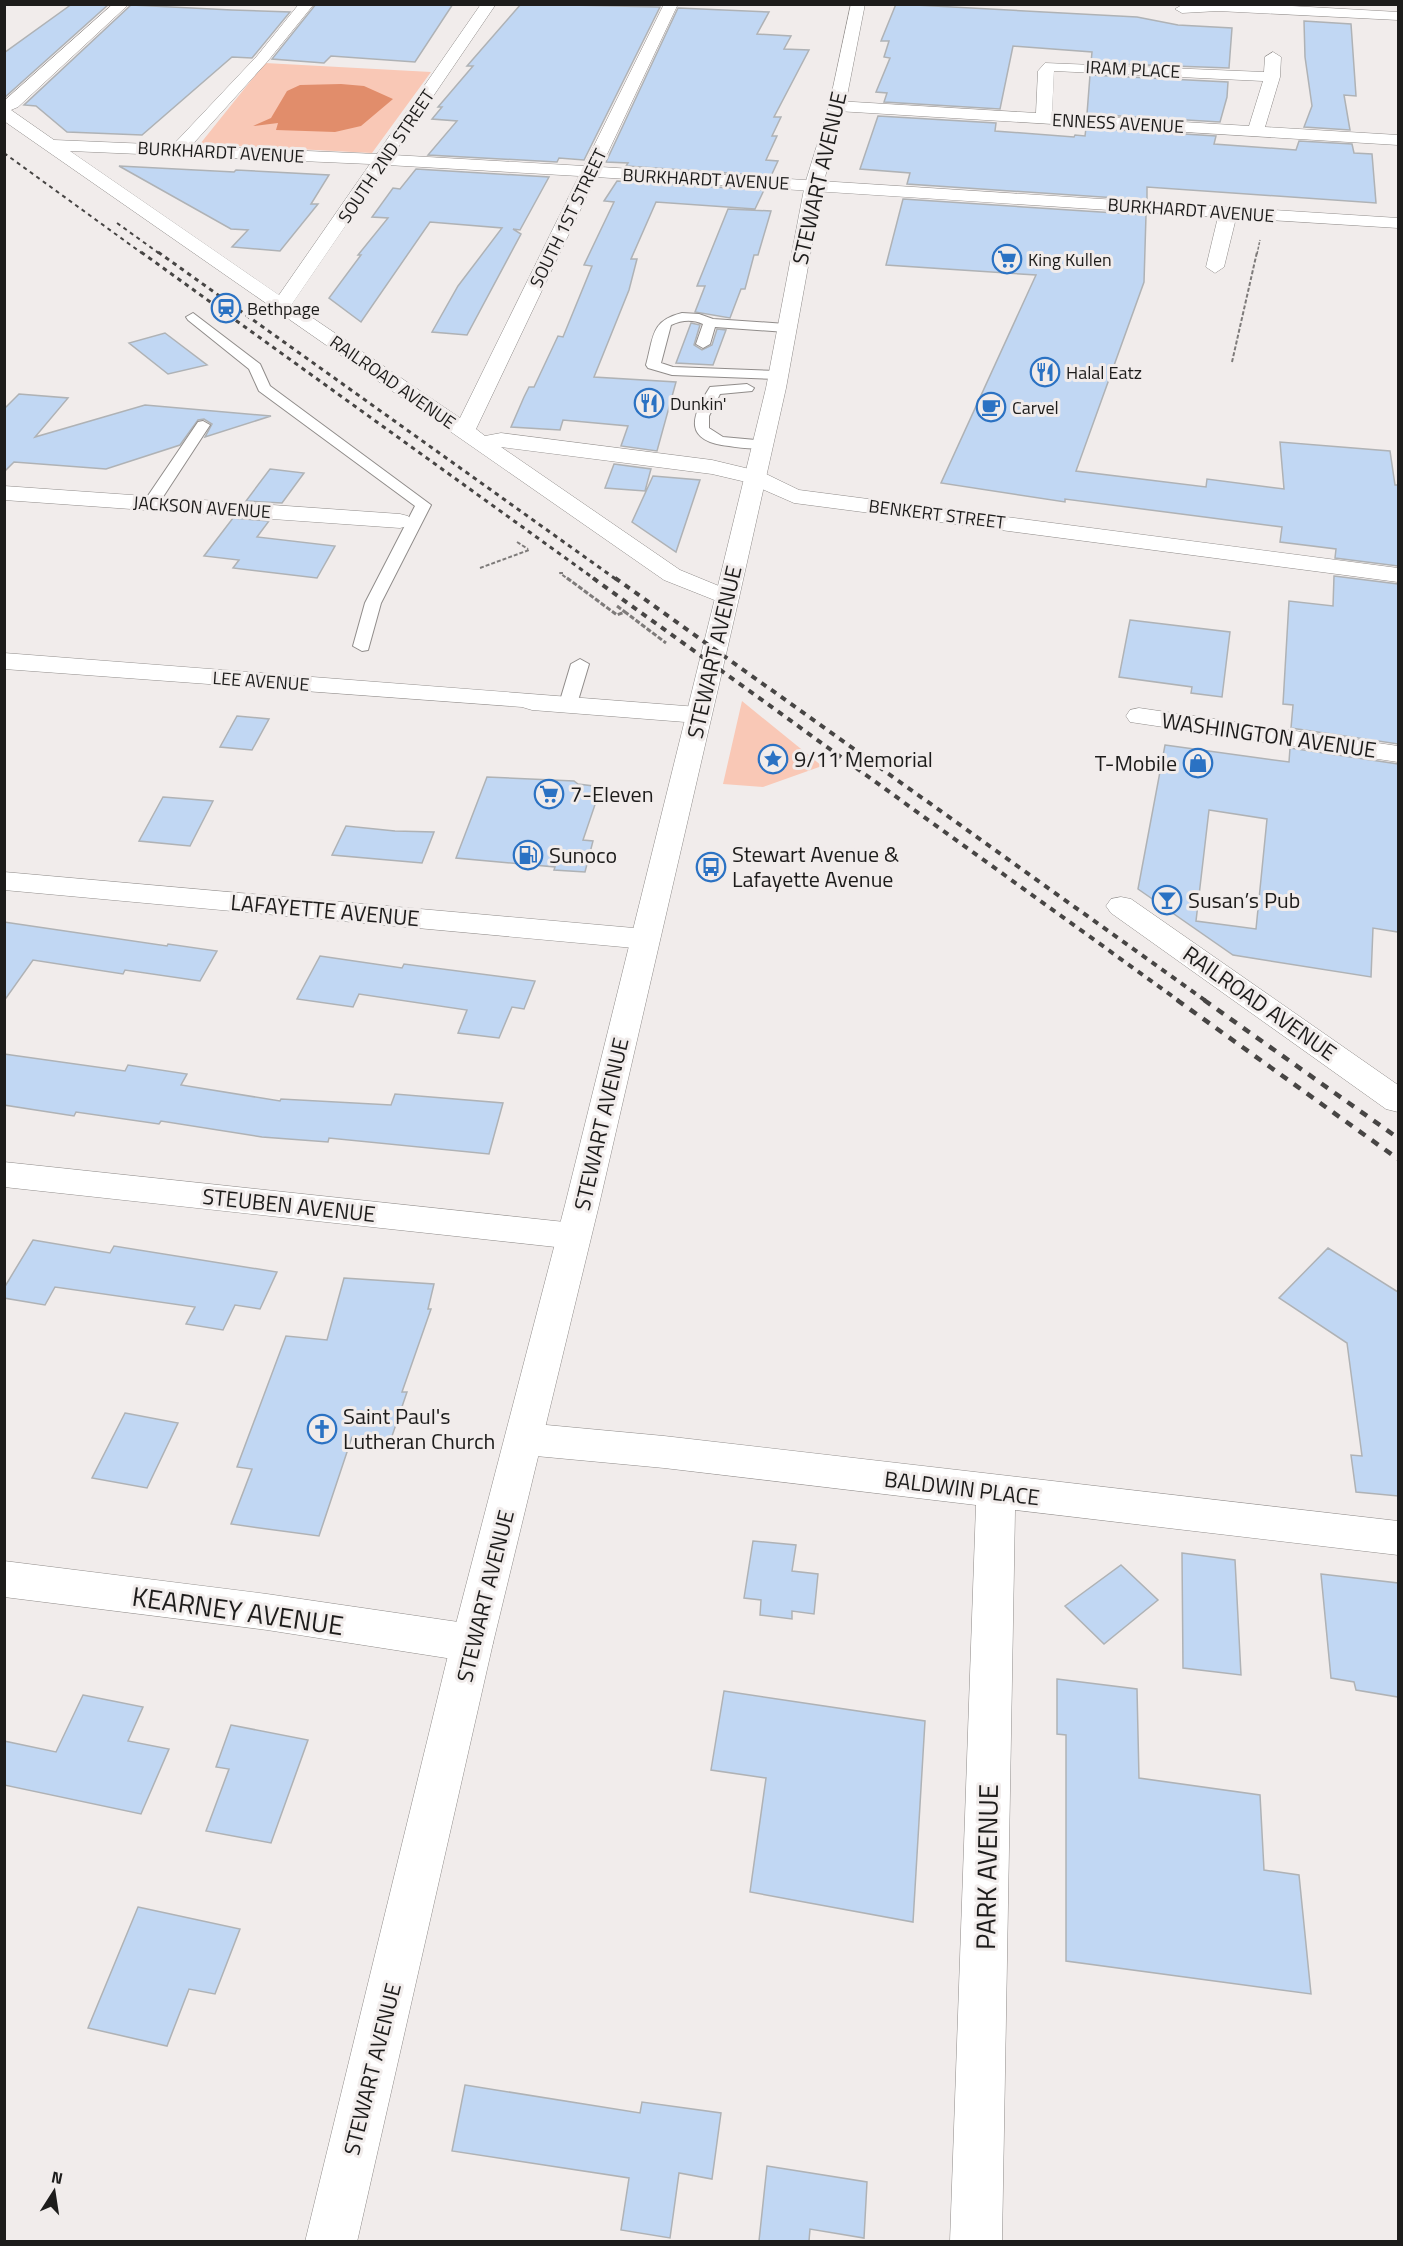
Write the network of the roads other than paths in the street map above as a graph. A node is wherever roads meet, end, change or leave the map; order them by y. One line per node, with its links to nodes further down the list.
1 (122, 4): 11 (street)
2 (307, 4): 17 (street)
3 (489, 4): 18 (street, SOUTH 2ND STREET)
4 (671, 4): 19 (street, SOUTH 1ST STREET)
5 (858, 4): 10 (street, STEWART AVENUE)
6 (1182, 9): 7 (street)
7 (1398, 16)
8 (1274, 55): 9 (street)
9 (1272, 77): 13 (street, IRAM PLACE); 14 (street)
10 (837, 106): 13 (street, ENNESS AVENUE); 20 (street, STEWART AVENUE)
11 (4, 107)
12 (4, 114): 16 (street, RAILROAD AVENUE)
13 (1044, 119): 14 (street, ENNESS AVENUE)
14 (1256, 131): 15 (street, ENNESS AVENUE)
15 (1398, 140)
16 (50, 145): 17 (street, BURKHARDT AVENUE); 24 (street, RAILROAD AVENUE)
17 (178, 150): 18 (street, BURKHARDT AVENUE)
18 (384, 160): 19 (street, BURKHARDT AVENUE); 24 (street, SOUTH 2ND STREET)
19 (591, 173): 20 (street, BURKHARDT AVENUE); 31 (street, SOUTH 1ST STREET)
20 (814, 184): 21 (street, BURKHARDT AVENUE); 27 (street, STEWART AVENUE)
21 (1228, 212): 22 (street, BURKHARDT AVENUE); 23 (street)
22 (1398, 223)
23 (1215, 267)
24 (281, 306): 31 (street, RAILROAD AVENUE)
25 (193, 317): 39 (lane)
26 (710, 323): 27 (lane); 28 (lane); 29 (lane)
27 (786, 328): 29 (street, STEWART AVENUE)
28 (703, 344)
29 (777, 381): 32 (street, STEWART AVENUE); 32 (lane)
30 (203, 425): 35 (lane)
31 (472, 437): 33 (street, BENKERT STREET); 38 (street, RAILROAD AVENUE)
32 (762, 444): 33 (street, STEWART AVENUE)
33 (754, 477): 37 (street, BENKERT STREET); 38 (street, STEWART AVENUE)
34 (4, 493): 35 (street, JACKSON AVENUE)
35 (151, 503): 36 (street, JACKSON AVENUE)
36 (400, 521)
37 (1398, 575)
38 (727, 598): 43 (street, STEWART AVENUE)
39 (362, 646)
40 (4, 661): 42 (street, LEE AVENUE)
41 (580, 663): 42 (lane)
42 (568, 704): 43 (street, LEE AVENUE)
43 (698, 715): 48 (street, STEWART AVENUE)
44 (1139, 716): 45 (street, WASHINGTON AVENUE)
45 (1398, 754)
46 (4, 881): 48 (street, LAFAYETTE AVENUE)
47 (1121, 906): 49 (street, RAILROAD AVENUE)
48 (645, 939): 51 (street, STEWART AVENUE)
49 (1398, 1101)
50 (4, 1174): 51 (street, STEUBEN AVENUE)
51 (574, 1236): 52 (street, STEWART AVENUE)
52 (525, 1439): 53 (street, BALDWIN PLACE); 56 (street, STEWART AVENUE)
53 (996, 1492): 54 (street, BALDWIN PLACE); 58 (street, PARK AVENUE)
54 (1398, 1538)
55 (4, 1579): 56 (street, KEARNEY AVENUE)
56 (472, 1643): 57 (street, STEWART AVENUE)
57 (331, 2241)
58 (976, 2241)

